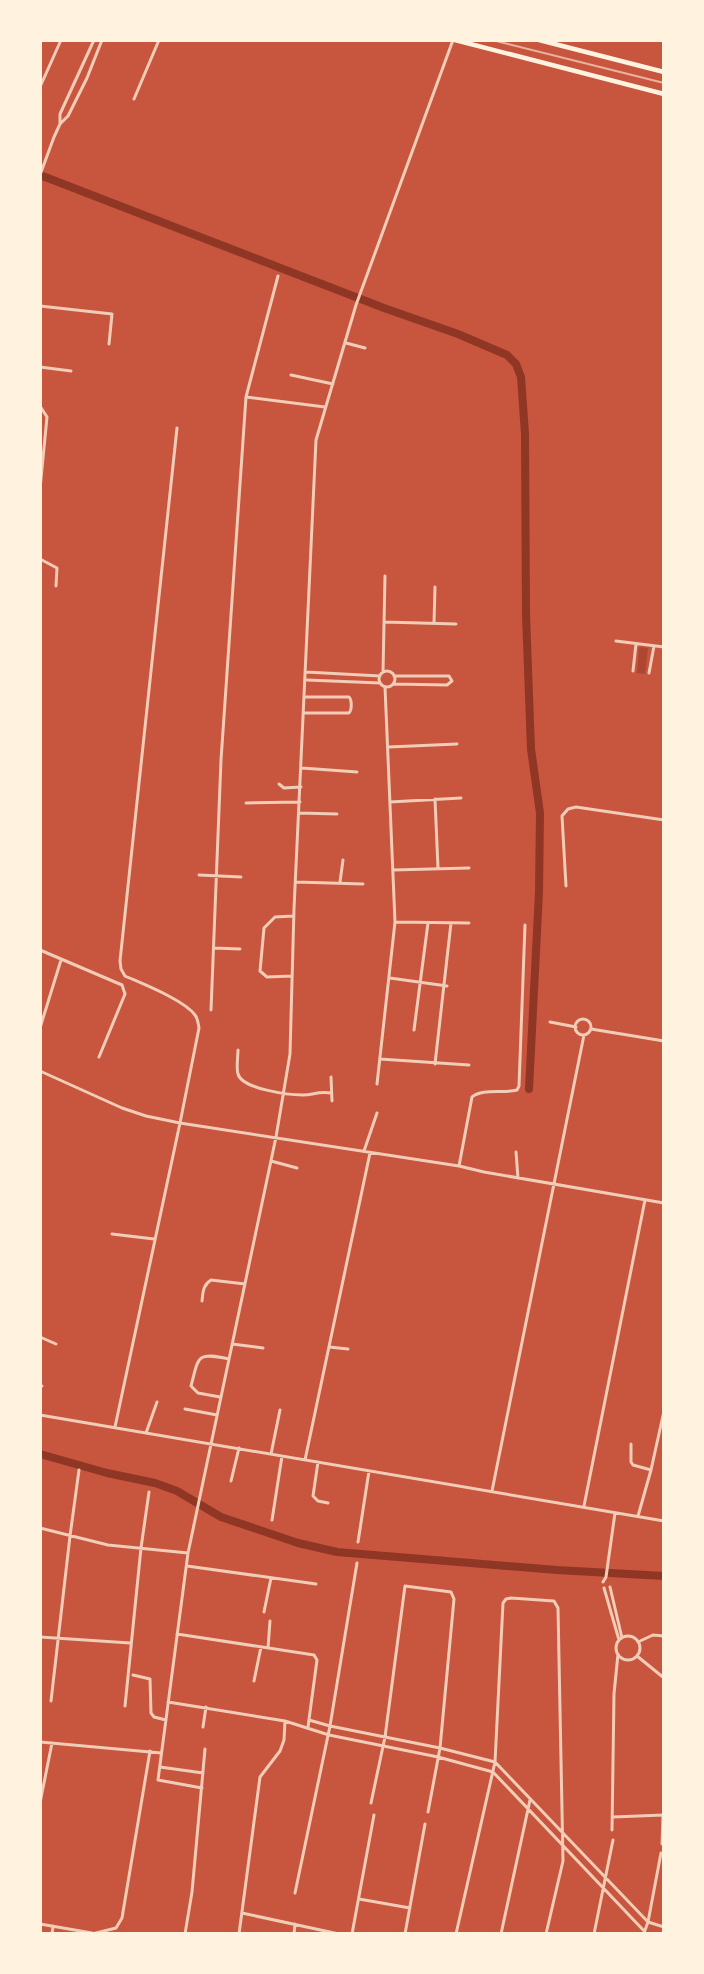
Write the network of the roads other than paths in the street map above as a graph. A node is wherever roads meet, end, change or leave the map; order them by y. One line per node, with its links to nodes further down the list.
1 (61, 40): 8 (street)
2 (94, 40): 11 (street)
3 (102, 40): 11 (street)
4 (159, 40): 10 (street)
5 (454, 40): 9 (main road); 15 (street)
6 (538, 40): 7 (main road)
7 (663, 72)
8 (40, 87)
9 (663, 94)
10 (134, 99)
11 (60, 124): 12 (street)
12 (40, 175)
13 (278, 276): 22 (street)
14 (40, 306): 16 (street)
15 (345, 343): 17 (street); 21 (street)
16 (109, 344)
17 (365, 348)
18 (40, 367): 19 (street)
19 (71, 371)
20 (291, 375): 21 (street)
21 (333, 384): 24 (street)
22 (246, 397): 24 (street); 70 (street)
23 (40, 406): 26 (street)
24 (325, 407): 40 (street)
25 (177, 428): 110 (street)
26 (41, 481): 27 (street)
27 (40, 489)
28 (40, 559): 30 (street)
29 (385, 576): 32 (street)
30 (56, 586)
31 (435, 587): 33 (street)
32 (384, 622): 33 (street); 41 (street)
33 (434, 624): 34 (street)
34 (456, 624)
35 (616, 641): 36 (street)
36 (636, 644): 37 (street); 39 (street)
37 (654, 646): 38 (street); 42 (street)
38 (663, 647)
39 (633, 671)
40 (306, 672): 43 (street); 45 (street)
41 (383, 672): 43 (street); 44 (street)
42 (650, 673)
43 (380, 676): 46 (street)
44 (394, 676): 47 (street); 47 (street)
45 (306, 680): 46 (street); 49 (street)
46 (380, 683): 48 (street)
47 (393, 684): 48 (street)
48 (385, 687): 52 (street)
49 (305, 697): 50 (street); 50 (street)
50 (304, 712): 53 (street)
51 (457, 744): 52 (street)
52 (389, 747): 60 (street)
53 (302, 768): 54 (street); 56 (street)
54 (357, 772)
55 (279, 784): 56 (street)
56 (301, 787): 59 (street)
57 (461, 798): 58 (street)
58 (435, 799): 60 (street); 66 (street)
59 (300, 802): 61 (street); 62 (street)
60 (390, 802): 68 (street)
61 (246, 803)
62 (300, 813): 63 (street); 72 (street)
63 (337, 814)
64 (663, 820): 75 (street)
65 (343, 860): 73 (street)
66 (438, 868): 67 (street); 68 (street)
67 (469, 868)
68 (393, 870): 77 (street)
69 (199, 875): 70 (street)
70 (216, 876): 71 (street); 82 (street)
71 (241, 877)
72 (296, 882): 73 (street); 76 (street)
73 (340, 883): 74 (street)
74 (363, 884)
75 (566, 886)
76 (294, 916): 86 (street); 86 (street)
77 (395, 922): 78 (street); 87 (street)
78 (428, 923): 79 (street); 88 (street)
79 (451, 923): 80 (street); 89 (street)
80 (469, 923)
81 (525, 924): 116 (street)
82 (213, 948): 83 (street); 90 (street)
83 (240, 949)
84 (40, 950): 85 (street)
85 (61, 960): 93 (street); 99 (street)
86 (293, 976): 106 (street)
87 (389, 978): 88 (street); 100 (street)
88 (421, 982): 89 (street); 95 (street)
89 (445, 986): 101 (street)
90 (211, 1010)
91 (550, 1022): 92 (street)
92 (576, 1027): 94 (street); 96 (street)
93 (40, 1028)
94 (591, 1029): 96 (street); 97 (street)
95 (414, 1030)
96 (584, 1035): 119 (street)
97 (663, 1041)
98 (238, 1050): 106 (street)
99 (99, 1057)
100 (380, 1059): 101 (street); 105 (street)
101 (435, 1064): 102 (street)
102 (469, 1065)
103 (40, 1071): 110 (street)
104 (331, 1077): 107 (street)
105 (377, 1084)
106 (284, 1093): 107 (street); 111 (street)
107 (331, 1093): 108 (street)
108 (332, 1101)
109 (377, 1113): 112 (street)
110 (180, 1123): 111 (street); 123 (street)
111 (276, 1137): 112 (street); 115 (street)
112 (364, 1152): 114 (street)
113 (516, 1152): 118 (street)
114 (370, 1153): 116 (street); 129 (street)
115 (271, 1161): 117 (street); 124 (street)
116 (459, 1166): 118 (street)
117 (297, 1168)
118 (518, 1178): 119 (street)
119 (554, 1184): 120 (street); 153 (street)
120 (645, 1200): 121 (street); 156 (street)
121 (663, 1203)
122 (112, 1234): 123 (street)
123 (155, 1239): 140 (street)
124 (245, 1284): 125 (street); 128 (street)
125 (202, 1301)
126 (40, 1337): 127 (street)
127 (56, 1344)
128 (232, 1344): 130 (street); 132 (street)
129 (329, 1347): 131 (street); 147 (street)
130 (263, 1348)
131 (348, 1349)
132 (229, 1359): 133 (street); 133 (street)
133 (220, 1397): 139 (street)
134 (158, 1402): 141 (street)
135 (184, 1409): 139 (street)
136 (280, 1410): 145 (street)
137 (663, 1412): 150 (street)
138 (40, 1415): 140 (street)
139 (217, 1415): 142 (street)
140 (115, 1427): 141 (street)
141 (146, 1433): 142 (street)
142 (211, 1443): 144 (street); 165 (street)
143 (631, 1444): 150 (street)
144 (239, 1448): 145 (street); 152 (street)
145 (271, 1454): 146 (street)
146 (282, 1456): 147 (street); 159 (street)
147 (305, 1460): 148 (street)
148 (318, 1462): 151 (street); 155 (street)
149 (79, 1470): 162 (street)
150 (651, 1470): 158 (street)
151 (369, 1471): 153 (street); 163 (street)
152 (231, 1481)
153 (492, 1491): 156 (street)
154 (149, 1492): 164 (street)
155 (328, 1503)
156 (584, 1506): 157 (street)
157 (615, 1513): 158 (street); 169 (street)
158 (638, 1516): 160 (street)
159 (272, 1520)
160 (663, 1521)
161 (40, 1528): 162 (street)
162 (70, 1536): 164 (street); 178 (street)
163 (358, 1542)
164 (141, 1548): 165 (street); 181 (street)
165 (188, 1553): 167 (street)
166 (357, 1563): 196 (street)
167 (187, 1566): 168 (street); 175 (street)
168 (270, 1578): 170 (street); 173 (street)
169 (603, 1582)
170 (316, 1584)
171 (610, 1587): 179 (street)
172 (604, 1588): 179 (street)
173 (264, 1612)
174 (270, 1621): 183 (street)
175 (177, 1634): 182 (street); 190 (street)
176 (663, 1635): 180 (street)
177 (40, 1637): 178 (street)
178 (60, 1639): 181 (street); 189 (street)
179 (620, 1639): 180 (street); 184 (street)
180 (638, 1642): 185 (street)
181 (130, 1643): 191 (street)
182 (261, 1647): 183 (street); 188 (street)
183 (268, 1648): 194 (street)
184 (618, 1654): 185 (street); 221 (street)
185 (637, 1656): 187 (street)
186 (133, 1675): 193 (street)
187 (663, 1678)
188 (254, 1681)
189 (51, 1701)
190 (168, 1702): 192 (street); 193 (street)
191 (125, 1706)
192 (206, 1707): 195 (street); 197 (street)
193 (166, 1720): 207 (street)
194 (309, 1720): 196 (street); 198 (street)
195 (285, 1721): 198 (street); 234 (street)
196 (330, 1726): 199 (street); 200 (street)
197 (203, 1727)
198 (308, 1727): 199 (street)
199 (328, 1735): 203 (street); 231 (street)
200 (385, 1737): 203 (street); 204 (street); 204 (street)
201 (40, 1742): 202 (street)
202 (52, 1743): 206 (street); 215 (street)
203 (383, 1747): 208 (street); 216 (street)
204 (440, 1748): 208 (street); 209 (street)
205 (205, 1749): 212 (street)
206 (150, 1752): 207 (street); 240 (street)
207 (162, 1753): 210 (street)
208 (438, 1757): 211 (street); 218 (street)
209 (495, 1762): 211 (street); 214 (street); 224 (street)
210 (160, 1767): 212 (street); 213 (street)
211 (493, 1772): 217 (street); 249 (street)
212 (203, 1773): 213 (street)
213 (202, 1788): 243 (street)
214 (530, 1800): 217 (street); 224 (street)
215 (40, 1803)
216 (371, 1803)
217 (529, 1808): 227 (street); 250 (street)
218 (428, 1812)
219 (374, 1815): 232 (street)
220 (663, 1815): 221 (street); 226 (street)
221 (613, 1817): 223 (street)
222 (425, 1824): 233 (street)
223 (612, 1830)
224 (564, 1834): 227 (street); 229 (street)
225 (613, 1840): 229 (street)
226 (662, 1844)
227 (563, 1845): 230 (street); 251 (street)
228 (661, 1853): 235 (street)
229 (607, 1877): 230 (street); 235 (street)
230 (604, 1889): 241 (street); 252 (street)
231 (295, 1893)
232 (359, 1899): 233 (street); 247 (street)
233 (410, 1908): 248 (street)
234 (242, 1913): 237 (street); 244 (street)
235 (648, 1922): 239 (street); 241 (street)
236 (40, 1923): 238 (street)
237 (295, 1924): 245 (street); 246 (street)
238 (53, 1926): 240 (street); 242 (street)
239 (663, 1927)
240 (92, 1933)
241 (645, 1933)
242 (52, 1934)
243 (185, 1934)
244 (239, 1934)
245 (294, 1934)
246 (339, 1934)
247 (352, 1934)
248 (405, 1934)
249 (456, 1934)
250 (501, 1934)
251 (546, 1934)
252 (594, 1934)

